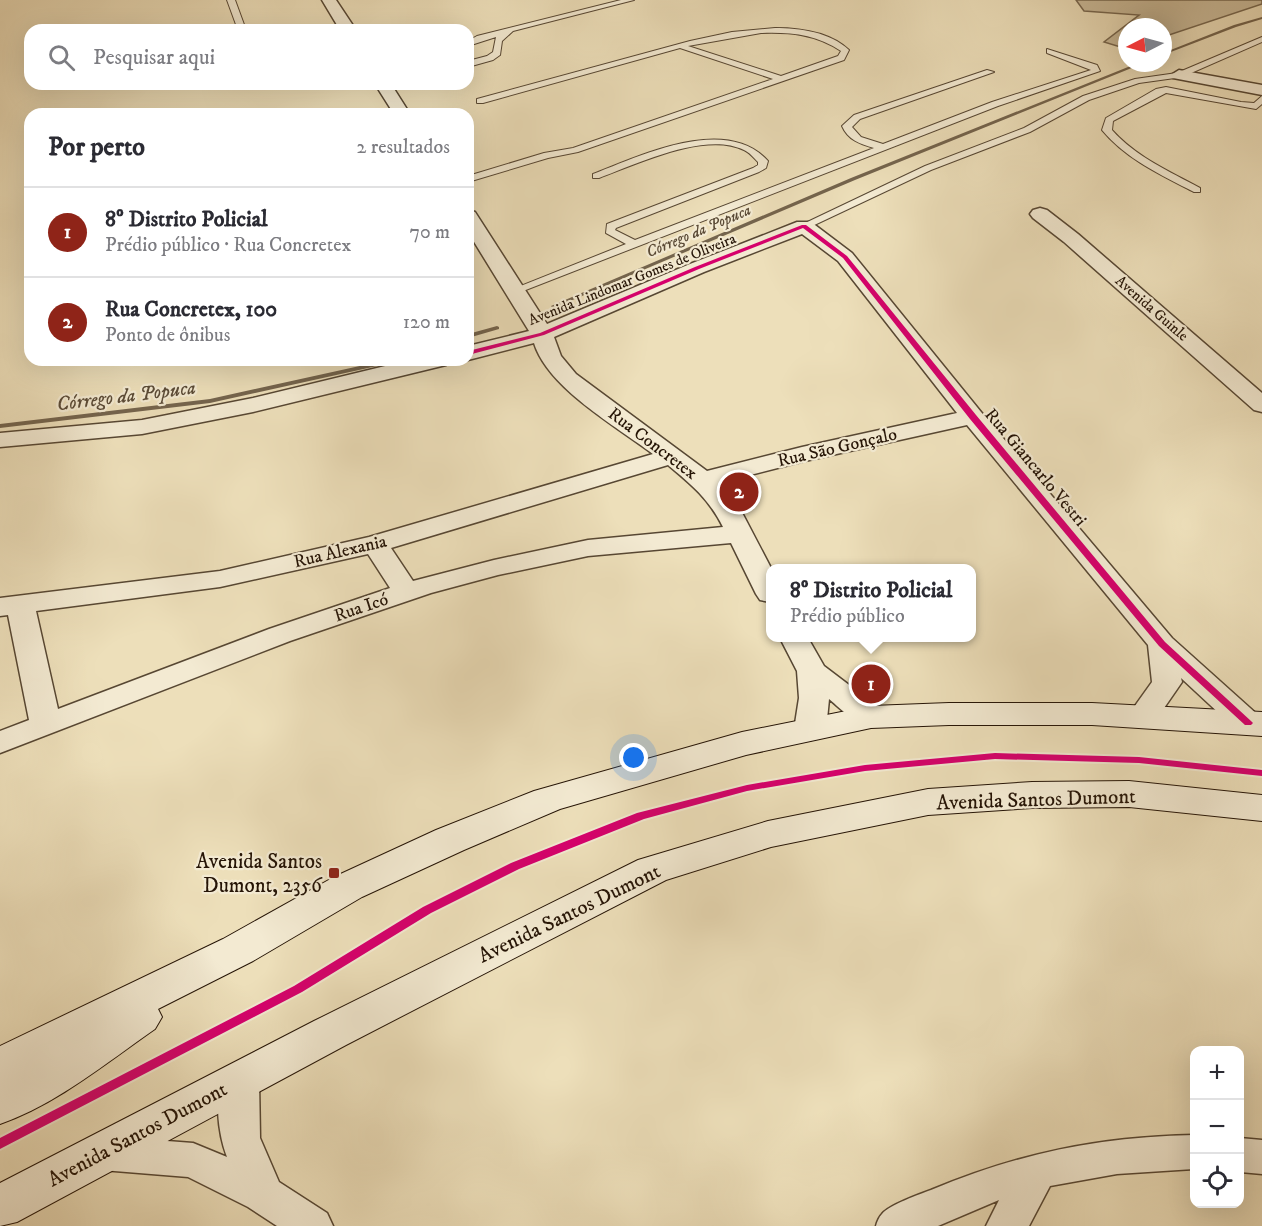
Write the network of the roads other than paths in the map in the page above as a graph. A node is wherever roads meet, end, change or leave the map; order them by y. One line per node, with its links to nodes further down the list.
1 (231, 0): 4 (lane)
2 (329, 0): 5 (street)
3 (630, 0): 6 (lane)
4 (240, 24)
5 (344, 24)
6 (502, 34): 8 (lane); 11 (lane)
7 (1262, 39): 13 (lane, Avenida Lindomar Gomes de Oliveira)
8 (474, 41)
9 (680, 46): 14 (lane); 14 (lane); 18 (lane)
10 (1050, 51): 20 (lane)
11 (474, 62)
12 (990, 72): 20 (lane)
13 (1179, 75): 16 (street); 26 (lane, Avenida Lindomar Gomes de Oliveira)
14 (783, 79): 22 (lane)
15 (390, 90): 19 (street)
16 (1262, 90)
17 (1262, 99): 23 (lane)
18 (480, 101)
19 (399, 108)
20 (886, 148): 27 (lane)
21 (596, 176): 27 (lane)
22 (474, 177)
23 (1197, 190)
24 (1040, 214): 32 (street, Avenida Guinle)
25 (474, 226): 28 (street, Rua Concretex)
26 (804, 226): 29 (street, Avenida Lindomar Gomes de Oliveira); 33 (street, Rua Giancarlo Vestri)
27 (636, 245): 28 (lane)
28 (514, 291): 29 (street, Rua Concretex)
29 (542, 334): 30 (street, Avenida Lindomar Gomes de Oliveira); 35 (street, Rua Concretex)
30 (474, 351)
31 (413, 366): 34 (street)
32 (1262, 405)
33 (973, 417): 36 (street, Rua São Gonçalo); 43 (street, Rua Giancarlo Vestri)
34 (0, 441)
35 (672, 456): 36 (street, Rua Concretex); 38 (street, Rua Alexania)
36 (702, 480): 37 (street, Rua Concretex)
37 (738, 534): 39 (street, Rua Concretex); 40 (street, Rua Icó)
38 (375, 544): 40 (street); 41 (street, Rua Alexania)
39 (766, 585)
40 (406, 592): 48 (street, Rua Icó)
41 (10, 606): 48 (street)
42 (796, 642): 44 (street)
43 (1162, 644): 46 (street); 47 (street, Rua Giancarlo Vestri)
44 (812, 671): 45 (street); 49 (street)
45 (871, 717): 46 (main road); 49 (main road)
46 (1142, 717): 47 (main road)
47 (1255, 724)
48 (46, 726): 50 (street, Rua Icó)
49 (810, 730): 52 (main road)
50 (0, 744)
51 (1262, 808): 54 (main road, Avenida Santos Dumont)
52 (238, 950): 53 (main road); 55 (main road)
53 (0, 1067)
54 (239, 1080): 57 (main road, Avenida Santos Dumont); 61 (street)
55 (0, 1105)
56 (1190, 1152): 60 (street)
57 (102, 1153): 61 (street); 62 (main road, Avenida Santos Dumont)
58 (1244, 1155): 59 (street)
59 (1262, 1157)
60 (1037, 1170): 64 (street); 65 (street)
61 (263, 1194): 63 (street)
62 (0, 1207)
63 (312, 1226)
64 (897, 1226)
65 (1007, 1226)

